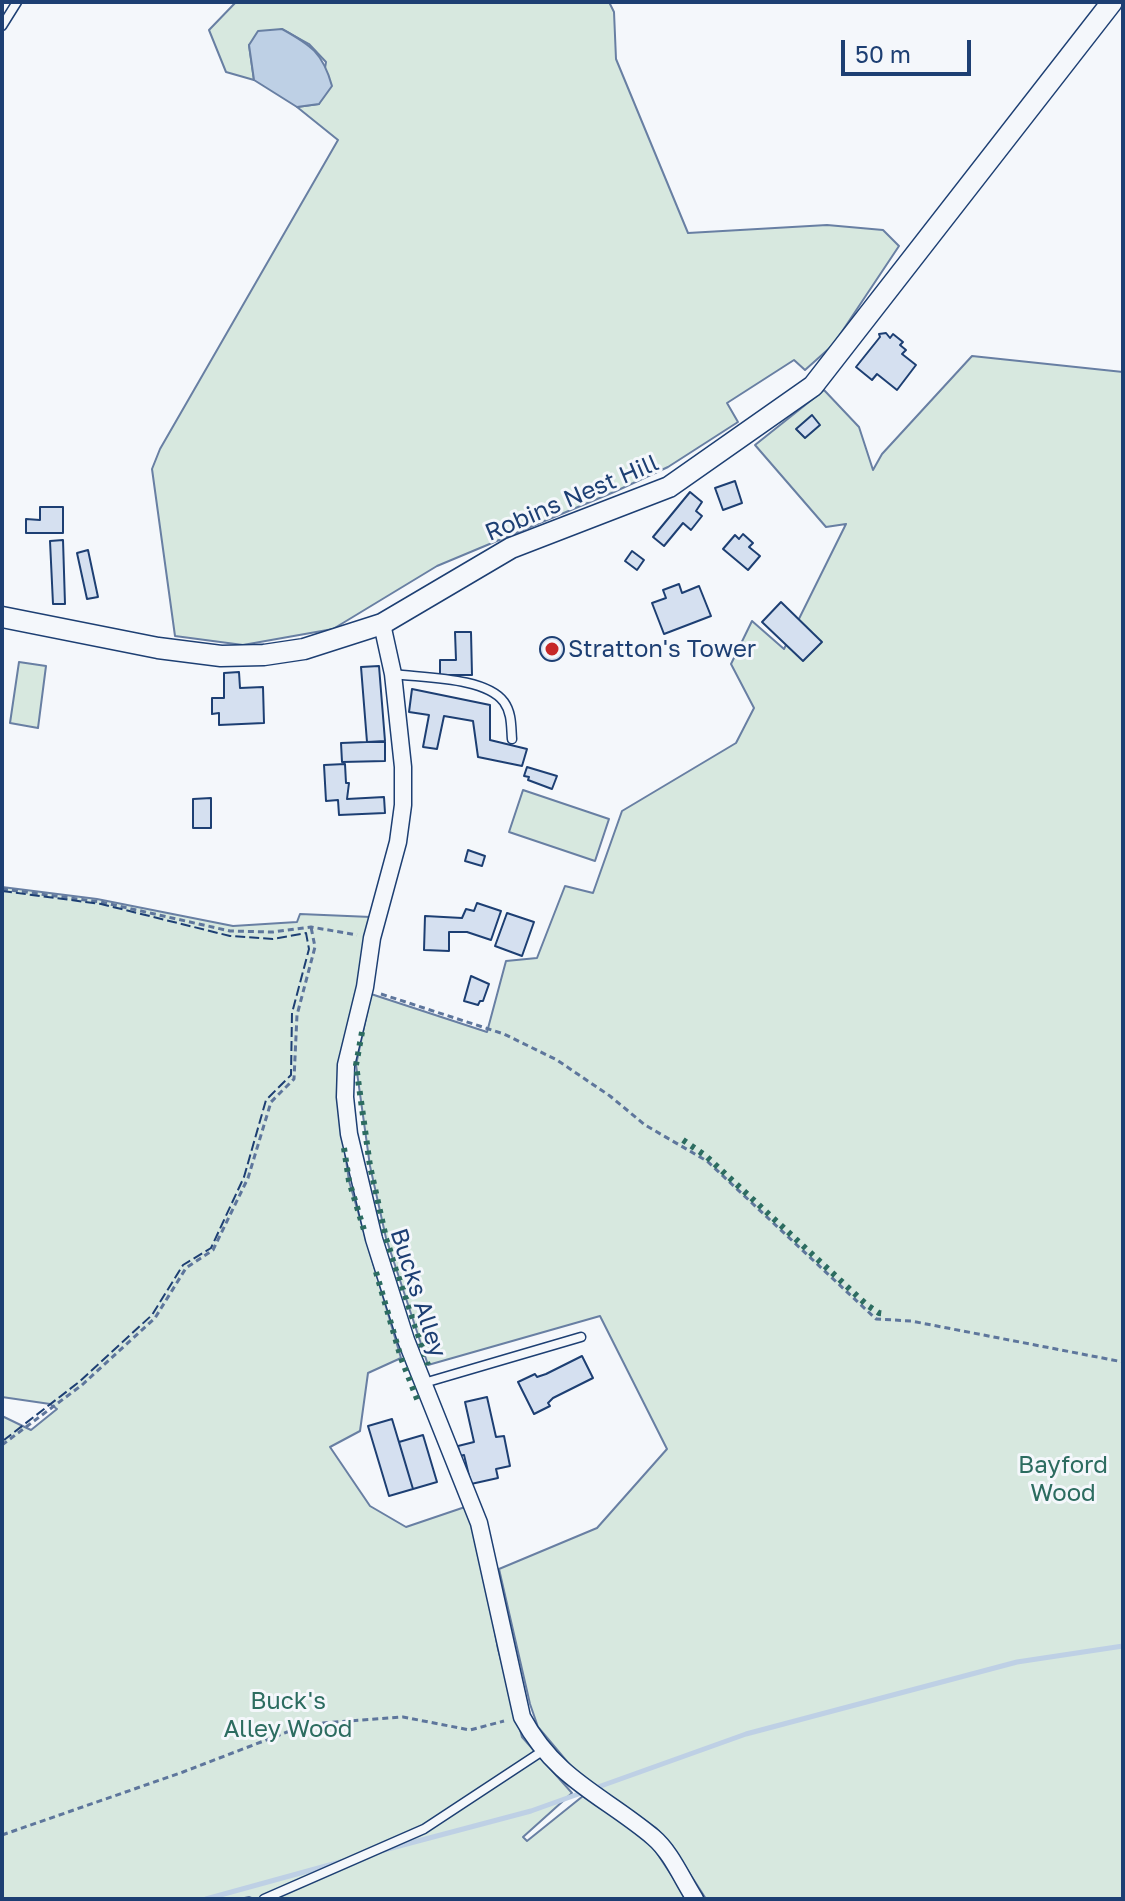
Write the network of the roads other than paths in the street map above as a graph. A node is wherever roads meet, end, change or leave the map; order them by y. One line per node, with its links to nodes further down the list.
1 (17, 2): 3 (lane)
2 (1112, 2): 5 (street, Robins Nest Hill)
3 (2, 26)
4 (2, 617): 5 (street, Robins Nest Hill)
5 (382, 624): 6 (street, Bucks Alley)
6 (393, 674): 7 (lane); 9 (street, Bucks Alley)
7 (512, 739)
8 (581, 1337): 9 (lane)
9 (423, 1383): 10 (street, Bucks Alley)
10 (544, 1750): 11 (lane); 12 (street, Bucks Alley)
11 (264, 1899)
12 (695, 1899)

